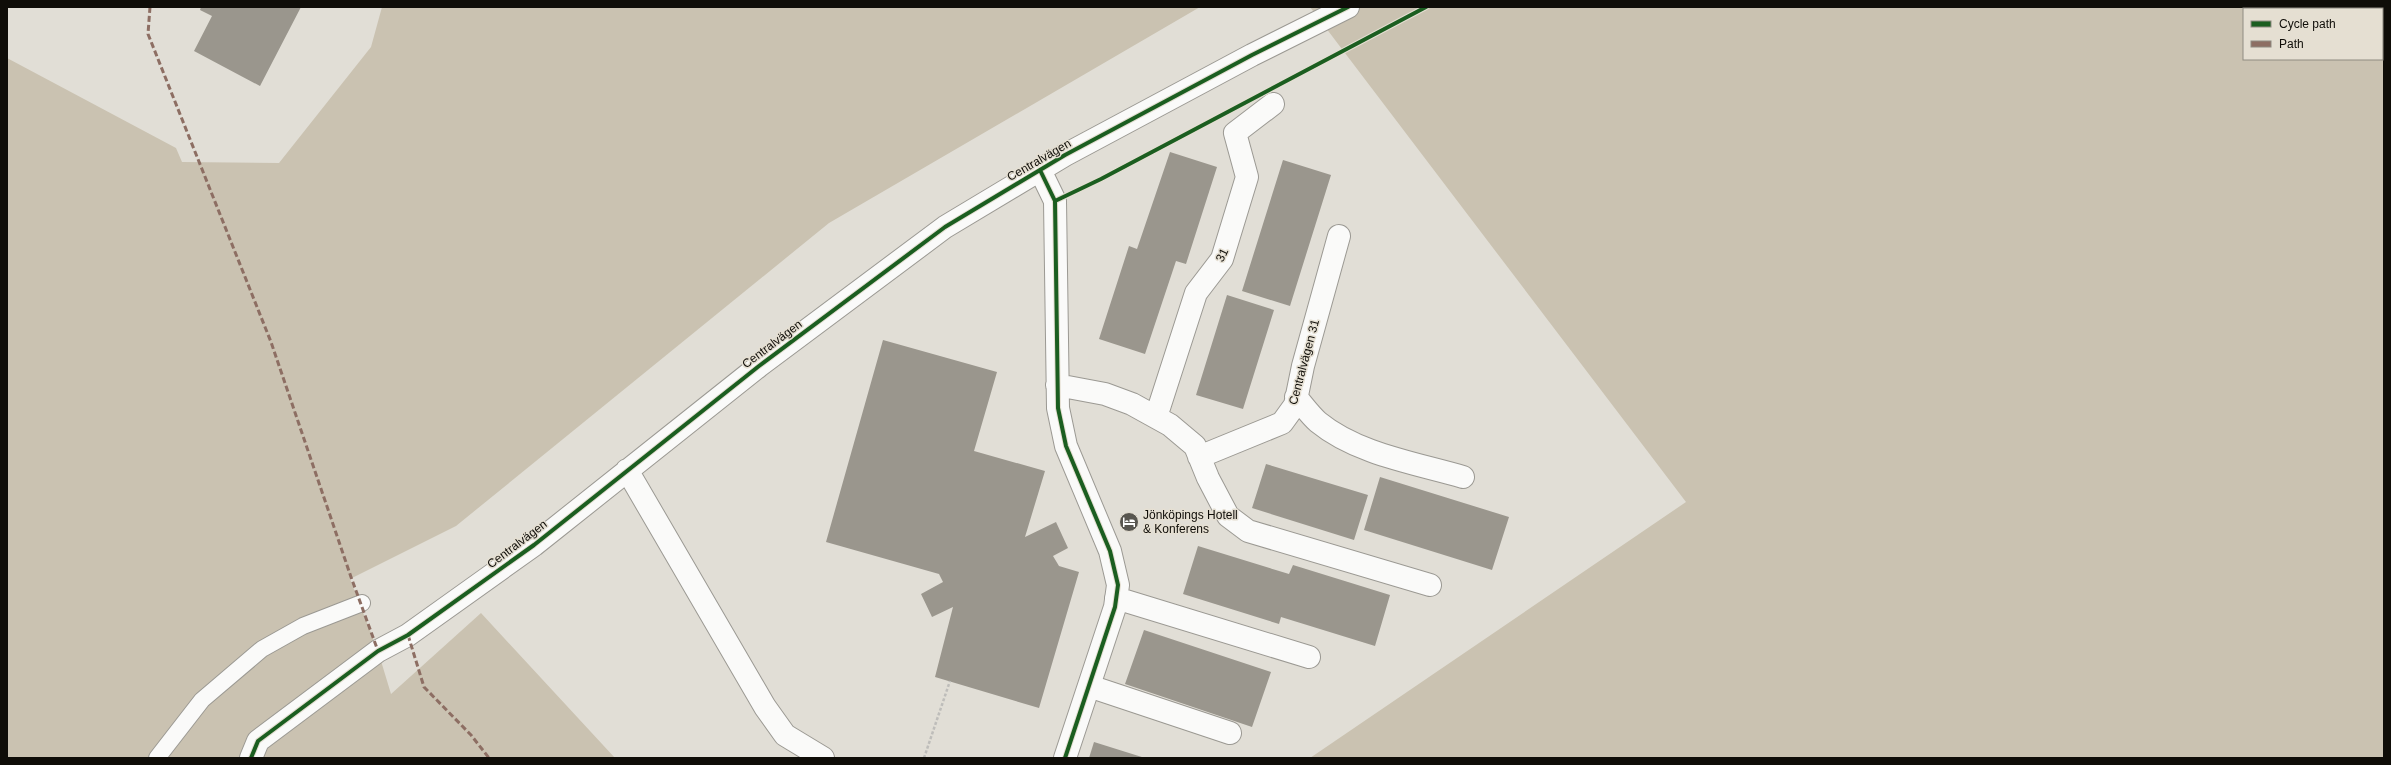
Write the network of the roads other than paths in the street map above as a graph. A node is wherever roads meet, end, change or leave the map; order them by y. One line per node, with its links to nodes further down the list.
1 (1348, 7): 3 (street, Centralvägen)
2 (1274, 104): 7 (street, 31)
3 (1040, 170): 5 (street); 9 (street, Centralvägen)
4 (1339, 236): 6 (street, Centralvägen 31)
5 (1057, 385): 7 (street); 12 (street)
6 (1296, 397): 8 (street, Centralvägen 31); 10 (street)
7 (1156, 417): 8 (street)
8 (1199, 457): 11 (street)
9 (627, 470): 18 (street, Centralvägen); 19 (street)
10 (1462, 477)
11 (1430, 585)
12 (1116, 598): 14 (street); 15 (street)
13 (362, 603): 17 (lane)
14 (1309, 657)
15 (1089, 686): 16 (street); 20 (street)
16 (1230, 733)
17 (157, 758)
18 (251, 758)
19 (823, 758)
20 (1065, 758)

